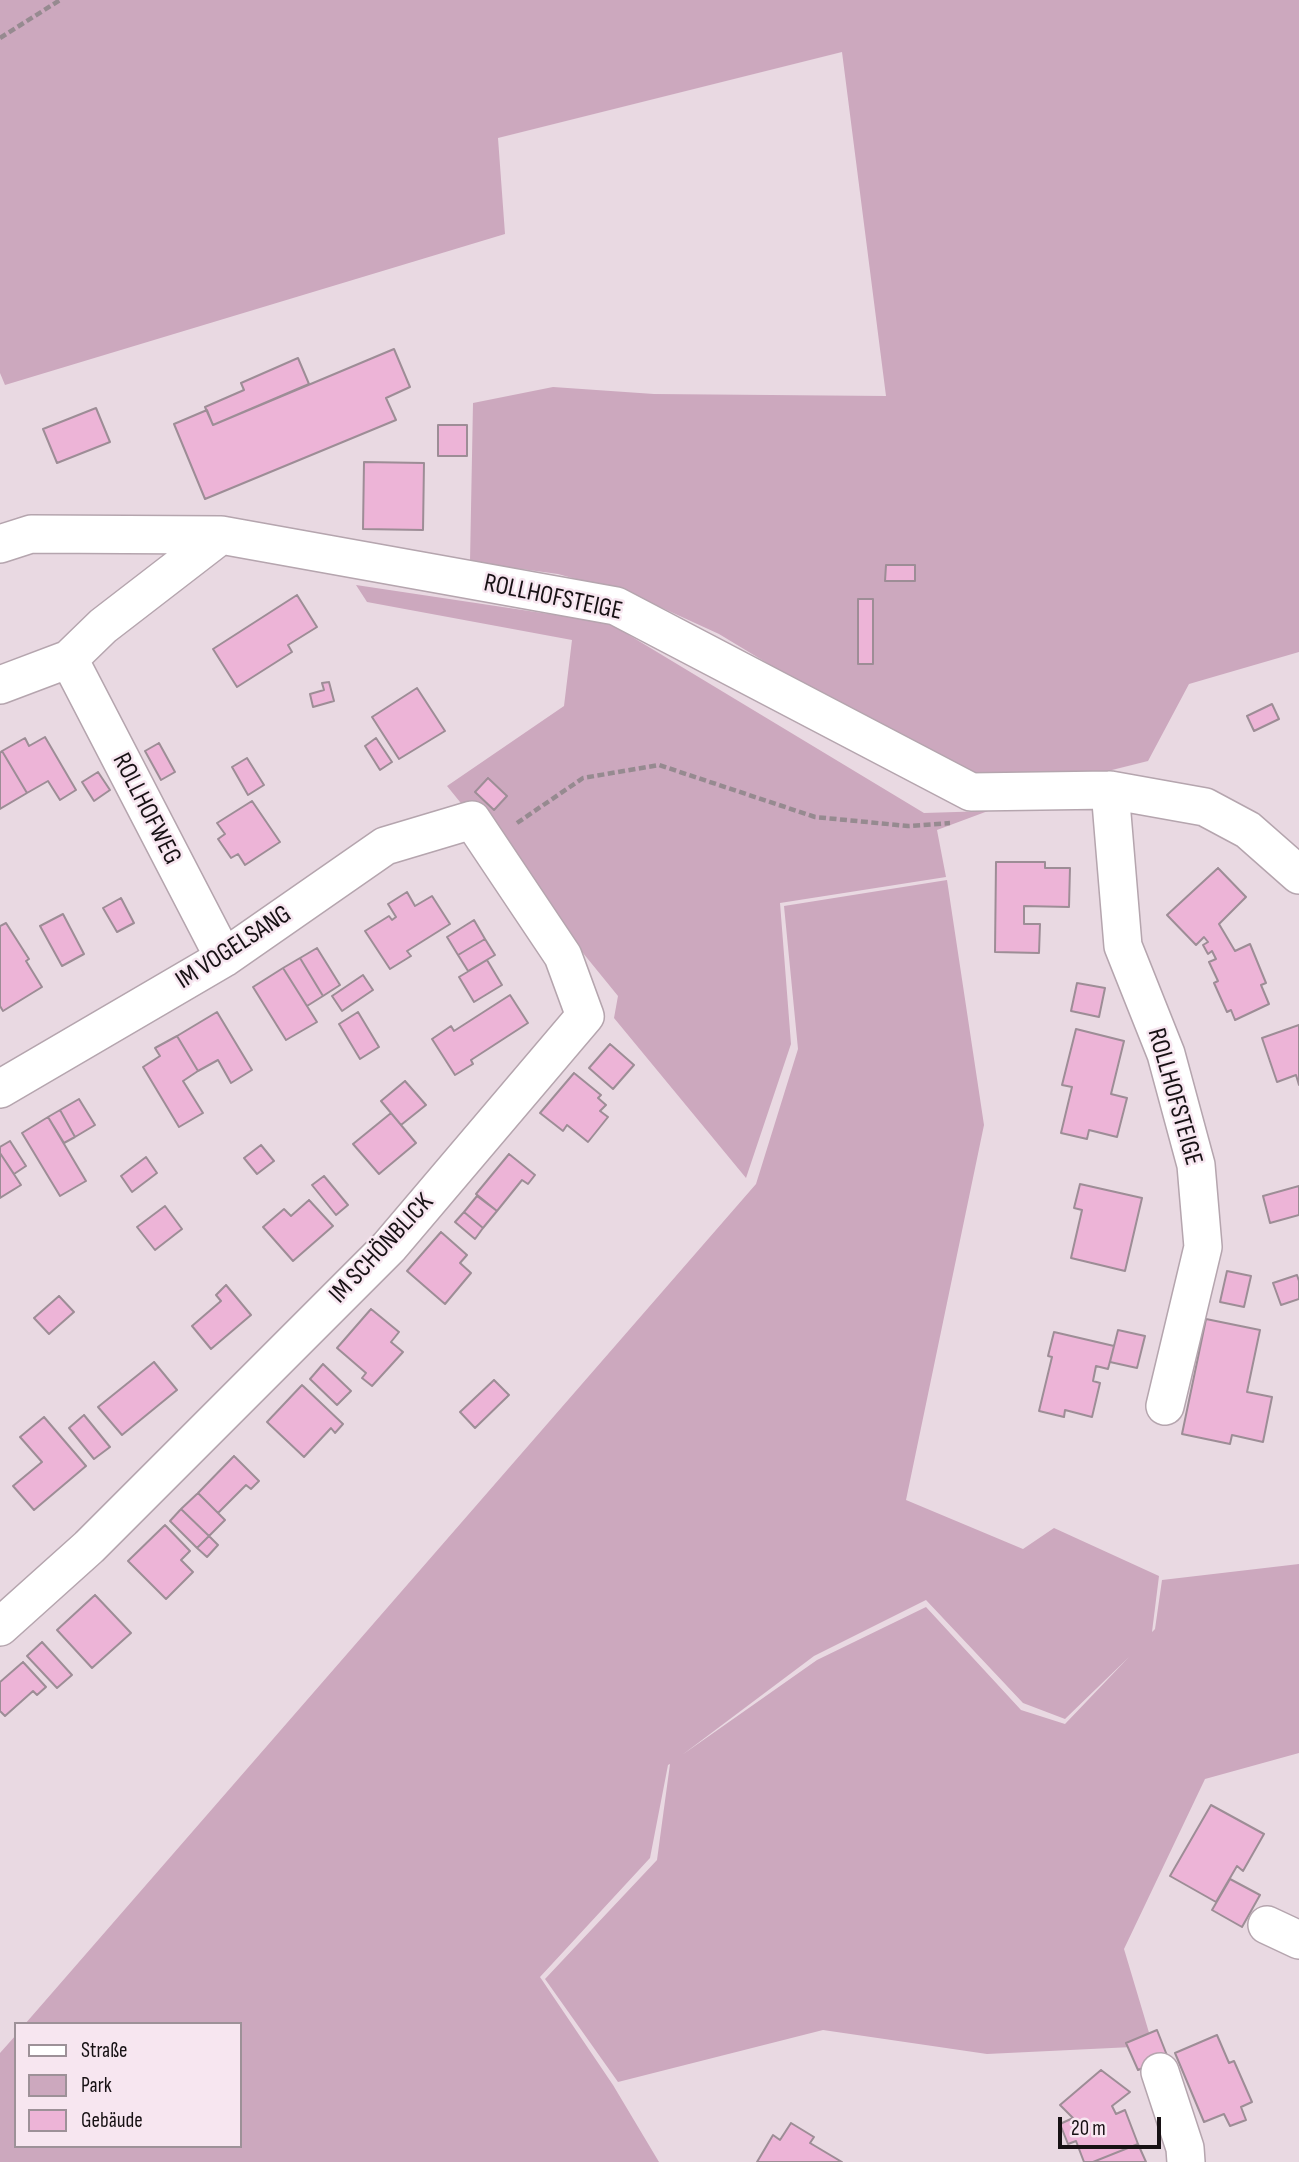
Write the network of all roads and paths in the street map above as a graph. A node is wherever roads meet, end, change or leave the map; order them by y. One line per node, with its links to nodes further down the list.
1 (60, 0): 2 (path)
2 (0, 38)
3 (221, 535): 4 (street, ROLLHOFSTEIGE); 5 (street); 7 (street, ROLLHOFSTEIGE)
4 (0, 544)
5 (69, 659): 6 (street); 11 (street, ROLLHOFWEG)
6 (0, 685)
7 (1110, 790): 10 (street, ROLLHOFSTEIGE); 13 (street, ROLLHOFSTEIGE)
8 (956, 822): 9 (path)
9 (480, 832): 11 (street, IM VOGELSANG); 14 (street, IM SCHÖNBLICK)
10 (1299, 875)
11 (223, 958): 12 (street, IM VOGELSANG)
12 (0, 1089)
13 (1165, 1406)
14 (0, 1627)
15 (1160, 2072): 16 (street)
16 (1186, 2162)

